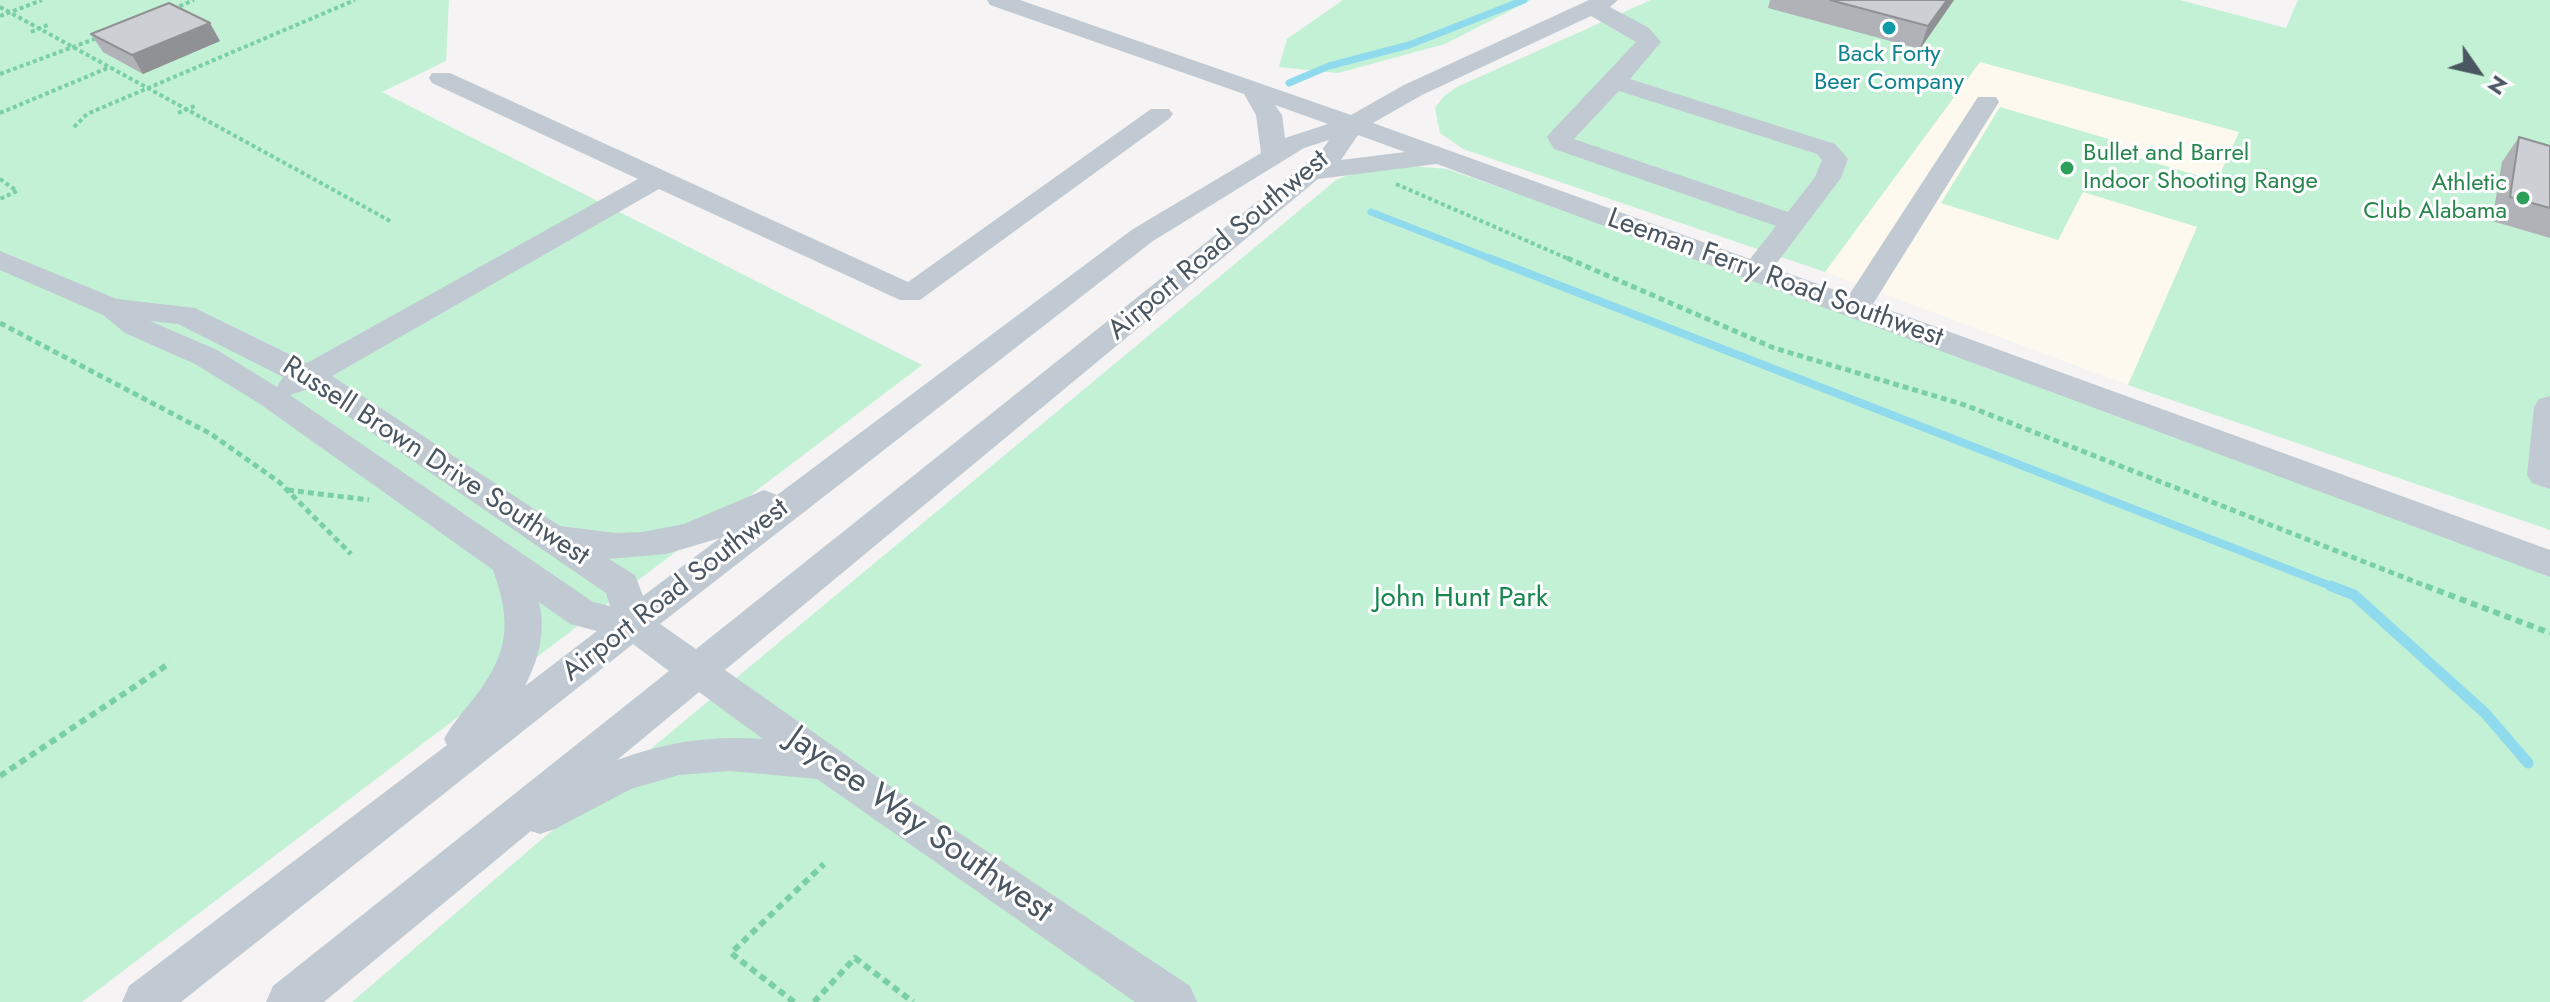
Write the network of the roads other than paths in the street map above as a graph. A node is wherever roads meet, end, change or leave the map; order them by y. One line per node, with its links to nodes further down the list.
1 (998, 0): 5 (street, Leeman Ferry Road Southwest)
2 (1600, 4): 4 (street); 8 (street)
3 (441, 78): 12 (street)
4 (1614, 82): 13 (street); 13 (street)
5 (1253, 89): 8 (street, Leeman Ferry Road Southwest); 9 (street)
6 (1987, 102): 17 (street)
7 (1160, 114): 12 (street)
8 (1353, 124): 9 (street, Airport Road Southwest); 10 (street, Leeman Ferry Road Southwest); 11 (street, Airport Road Southwest)
9 (1274, 155): 21 (street, Airport Road Southwest)
10 (1443, 157): 11 (street); 15 (street, Leeman Ferry Road Southwest)
11 (1310, 173): 26 (street, Airport Road Southwest)
12 (659, 178): 18 (street)
13 (1794, 223): 15 (street)
14 (0, 260): 16 (street, Russell Brown Drive Southwest)
15 (1755, 272): 17 (street, Leeman Ferry Road Southwest)
16 (113, 308): 18 (street, Russell Brown Drive Southwest); 19 (street, Russell Brown Drive Southwest)
17 (1855, 309): 25 (street, Leeman Ferry Road Southwest)
18 (308, 376): 19 (street); 23 (street, Russell Brown Drive Southwest)
19 (271, 397): 24 (street, Russell Brown Drive Southwest)
20 (2550, 407): 22 (street)
21 (846, 459): 23 (street); 26 (street, Airport Road Southwest)
22 (2550, 477)
23 (546, 533): 26 (street, Russell Brown Drive Southwest)
24 (508, 561): 26 (street, Russell Brown Drive Southwest); 28 (street)
25 (2550, 564)
26 (665, 648): 27 (street, Jaycee Way Southwest); 28 (street, Airport Road Southwest); 29 (street, Airport Road Southwest)
27 (827, 763): 29 (street); 32 (street, Jaycee Way Southwest)
28 (398, 807): 30 (street, Airport Road Southwest)
29 (467, 858): 31 (street, Airport Road Southwest)
30 (145, 1002)
31 (289, 1002)
32 (1174, 1002)

